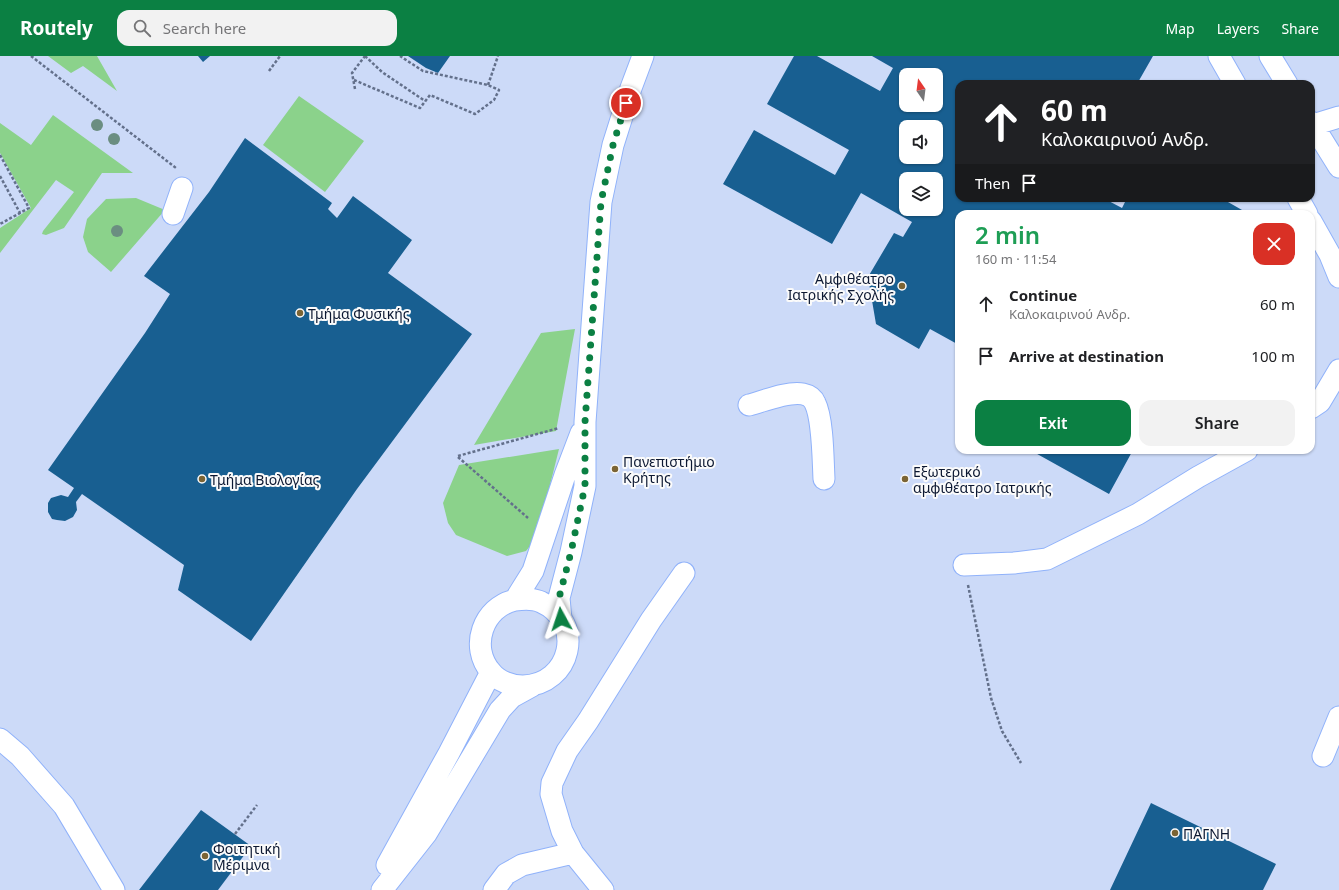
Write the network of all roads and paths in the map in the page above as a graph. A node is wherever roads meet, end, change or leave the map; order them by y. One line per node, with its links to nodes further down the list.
1 (31, 56): 22 (path)
2 (280, 56): 9 (path)
3 (365, 56): 10 (path); 15 (path)
4 (400, 56): 13 (path)
5 (498, 56): 13 (path)
6 (643, 56): 31 (street)
7 (1219, 56): 11 (street)
8 (1270, 56): 12 (street)
9 (269, 71)
10 (354, 80): 14 (path); 15 (path)
11 (1233, 80)
12 (1285, 80)
13 (488, 85): 15 (path)
14 (355, 89)
15 (425, 102)
16 (1339, 117): 17 (street)
17 (1315, 123)
18 (1315, 129): 20 (street)
19 (0, 155): 23 (path)
20 (1339, 167)
21 (0, 176): 23 (path)
22 (180, 179): 24 (street)
23 (20, 213): 25 (path)
24 (173, 214)
25 (0, 224)
26 (1315, 228): 27 (street)
27 (1339, 277)
28 (1339, 370): 30 (street)
29 (749, 405): 33 (street)
30 (1315, 405)
31 (585, 422): 34 (street); 34 (path); 38 (street)
32 (1240, 454): 35 (street)
33 (824, 479)
34 (547, 533): 37 (street)
35 (964, 565): 44 (path)
36 (684, 574): 47 (street)
37 (514, 600): 38 (street); 39 (street)
38 (561, 619): 40 (street)
39 (491, 672): 40 (street); 49 (street)
40 (532, 686): 50 (street)
41 (1339, 717): 43 (street)
42 (0, 739): 48 (street)
43 (1323, 756)
44 (1021, 763)
45 (257, 805): 46 (path)
46 (235, 834)
47 (573, 853): 51 (street); 52 (street)
48 (114, 890)
49 (372, 890)
50 (382, 890)
51 (494, 890)
52 (603, 890)

